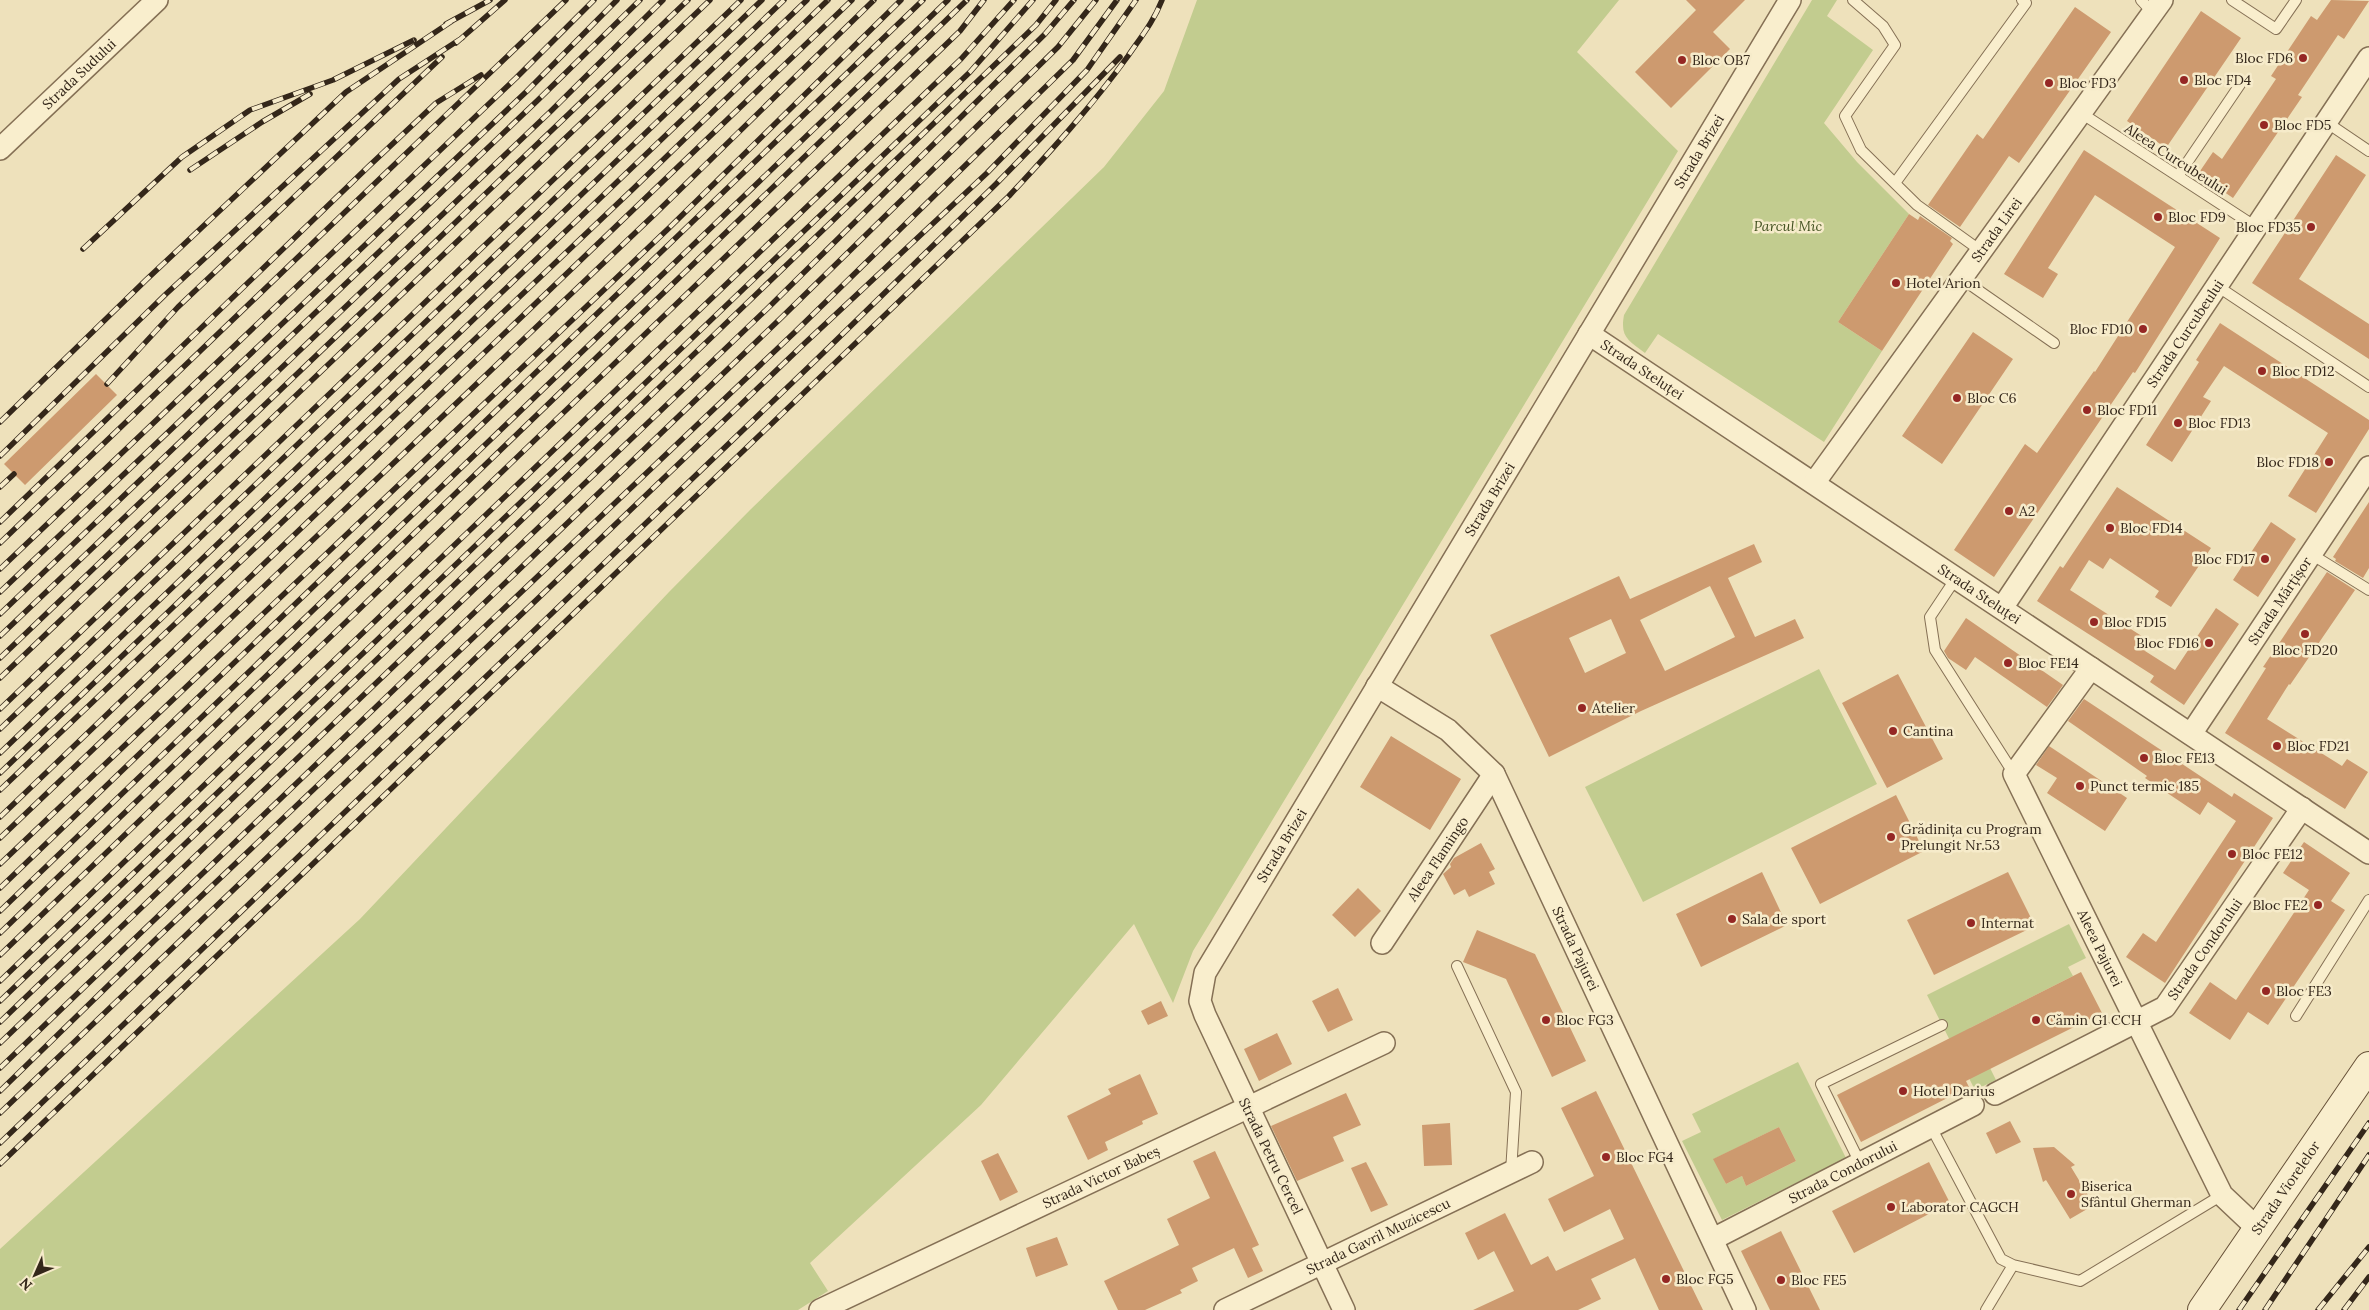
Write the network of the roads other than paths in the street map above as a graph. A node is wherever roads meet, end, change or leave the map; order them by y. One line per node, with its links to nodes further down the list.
1 (157, 0): 12 (street, Strada Sudului)
2 (1790, 0): 20 (street, Strada Brizei)
3 (1852, 0): 15 (lane)
4 (2022, 0): 15 (lane)
5 (2232, 0): 6 (lane)
6 (2296, 0)
7 (2152, 4): 10 (street, Strada Lirei)
8 (2369, 58): 11 (street, Strada Curcubeului)
9 (2241, 83): 14 (lane)
10 (2081, 113): 14 (lane, Aleea Curcubeului); 17 (street, Strada Lirei)
11 (2326, 122): 13 (lane); 16 (street, Strada Curcubeului)
12 (0, 149)
13 (2369, 151)
14 (2178, 176): 16 (lane, Aleea Curcubeului)
15 (1895, 183): 17 (lane)
16 (2256, 227): 19 (street, Strada Curcubeului)
17 (1981, 251): 18 (street, Strada Lirei)
18 (1962, 279): 21 (lane); 24 (street, Strada Lirei)
19 (2217, 286): 22 (lane); 28 (street, Strada Curcubeului)
20 (1589, 334): 24 (street, Strada Steluței); 30 (street, Strada Brizei)
21 (2054, 343)
22 (2369, 387)
23 (2369, 467): 25 (street, Strada Mărțișor)
24 (1814, 483): 26 (street, Strada Steluței)
25 (2311, 554): 27 (lane); 31 (street, Strada Mărțișor)
26 (1956, 578): 28 (street, Strada Steluței); 33 (lane)
27 (2369, 590)
28 (2002, 608): 29 (street, Strada Steluței)
29 (2091, 668): 31 (street, Strada Steluței); 33 (street)
30 (1377, 686): 32 (street, Strada Pajurei); 39 (street, Strada Brizei)
31 (2191, 734): 34 (street, Strada Steluței)
32 (1494, 774): 37 (street, Aleea Flamingo); 54 (street, Strada Pajurei)
33 (2014, 774): 41 (street, Aleea Pajurei)
34 (2302, 808): 35 (street, Strada Steluței); 41 (street, Strada Condorului)
35 (2369, 853)
36 (2369, 900): 40 (lane)
37 (1382, 943)
38 (1458, 966): 51 (lane)
39 (1200, 1001): 47 (street, Strada Petru Cercel)
40 (2296, 1016)
41 (2137, 1022): 45 (street, Strada Condorului); 52 (street, Aleea Pajurei)
42 (1942, 1025): 50 (lane)
43 (1384, 1043): 47 (street, Strada Victor Babeș)
44 (2369, 1066): 53 (street, Strada Viorelelor)
45 (1995, 1094)
46 (1973, 1105): 48 (street, Strada Condorului)
47 (1248, 1109): 55 (street, Strada Petru Cercel); 57 (street, Strada Victor Babeș)
48 (1931, 1127): 50 (street, Strada Condorului); 56 (lane)
49 (1532, 1162): 51 (street, Strada Gavril Muzicescu)
50 (1860, 1163): 54 (street, Strada Condorului)
51 (1512, 1172): 55 (street, Strada Gavril Muzicescu)
52 (2222, 1195): 53 (street, Aleea Pajurei); 56 (lane)
53 (2258, 1229): 62 (street, Strada Viorelelor)
54 (1712, 1239): 60 (street, Strada Pajurei)
55 (1322, 1263): 58 (street, Strada Gavril Muzicescu); 59 (street, Strada Petru Cercel)
56 (2013, 1265): 61 (lane)
57 (820, 1310)
58 (1225, 1310)
59 (1344, 1310)
60 (1745, 1310)
61 (1986, 1310)
62 (2202, 1310)

